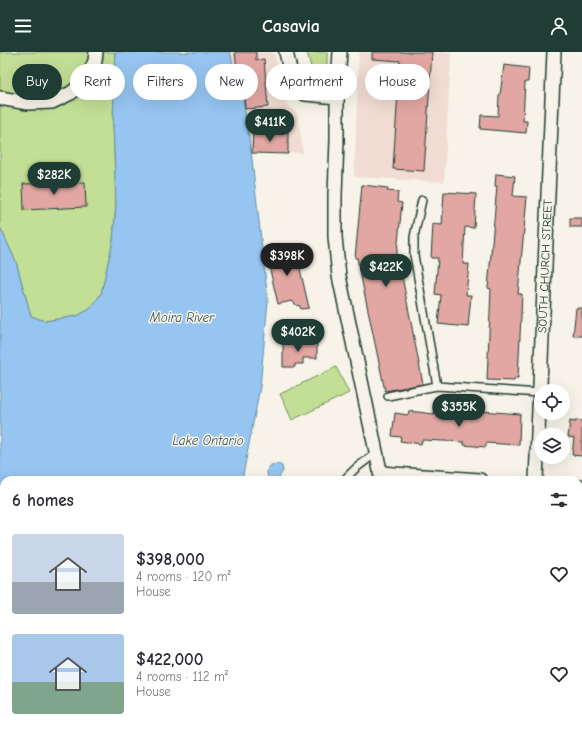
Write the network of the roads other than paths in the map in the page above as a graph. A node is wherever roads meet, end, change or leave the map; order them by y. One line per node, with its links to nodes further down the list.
1 (96, 52): 7 (street)
2 (286, 52): 5 (street)
3 (340, 52): 6 (street)
4 (554, 52): 10 (street, SOUTH CHURCH STREET)
5 (289, 64)
6 (339, 64)
7 (0, 98)
8 (337, 100): 15 (street)
9 (422, 200): 11 (lane)
10 (540, 384)
11 (437, 386): 12 (lane); 13 (lane)
12 (534, 393)
13 (388, 396)
14 (539, 420): 18 (street, SOUTH CHURCH STREET)
15 (376, 453): 16 (lane); 17 (street)
16 (348, 476)
17 (381, 476)
18 (536, 476)

